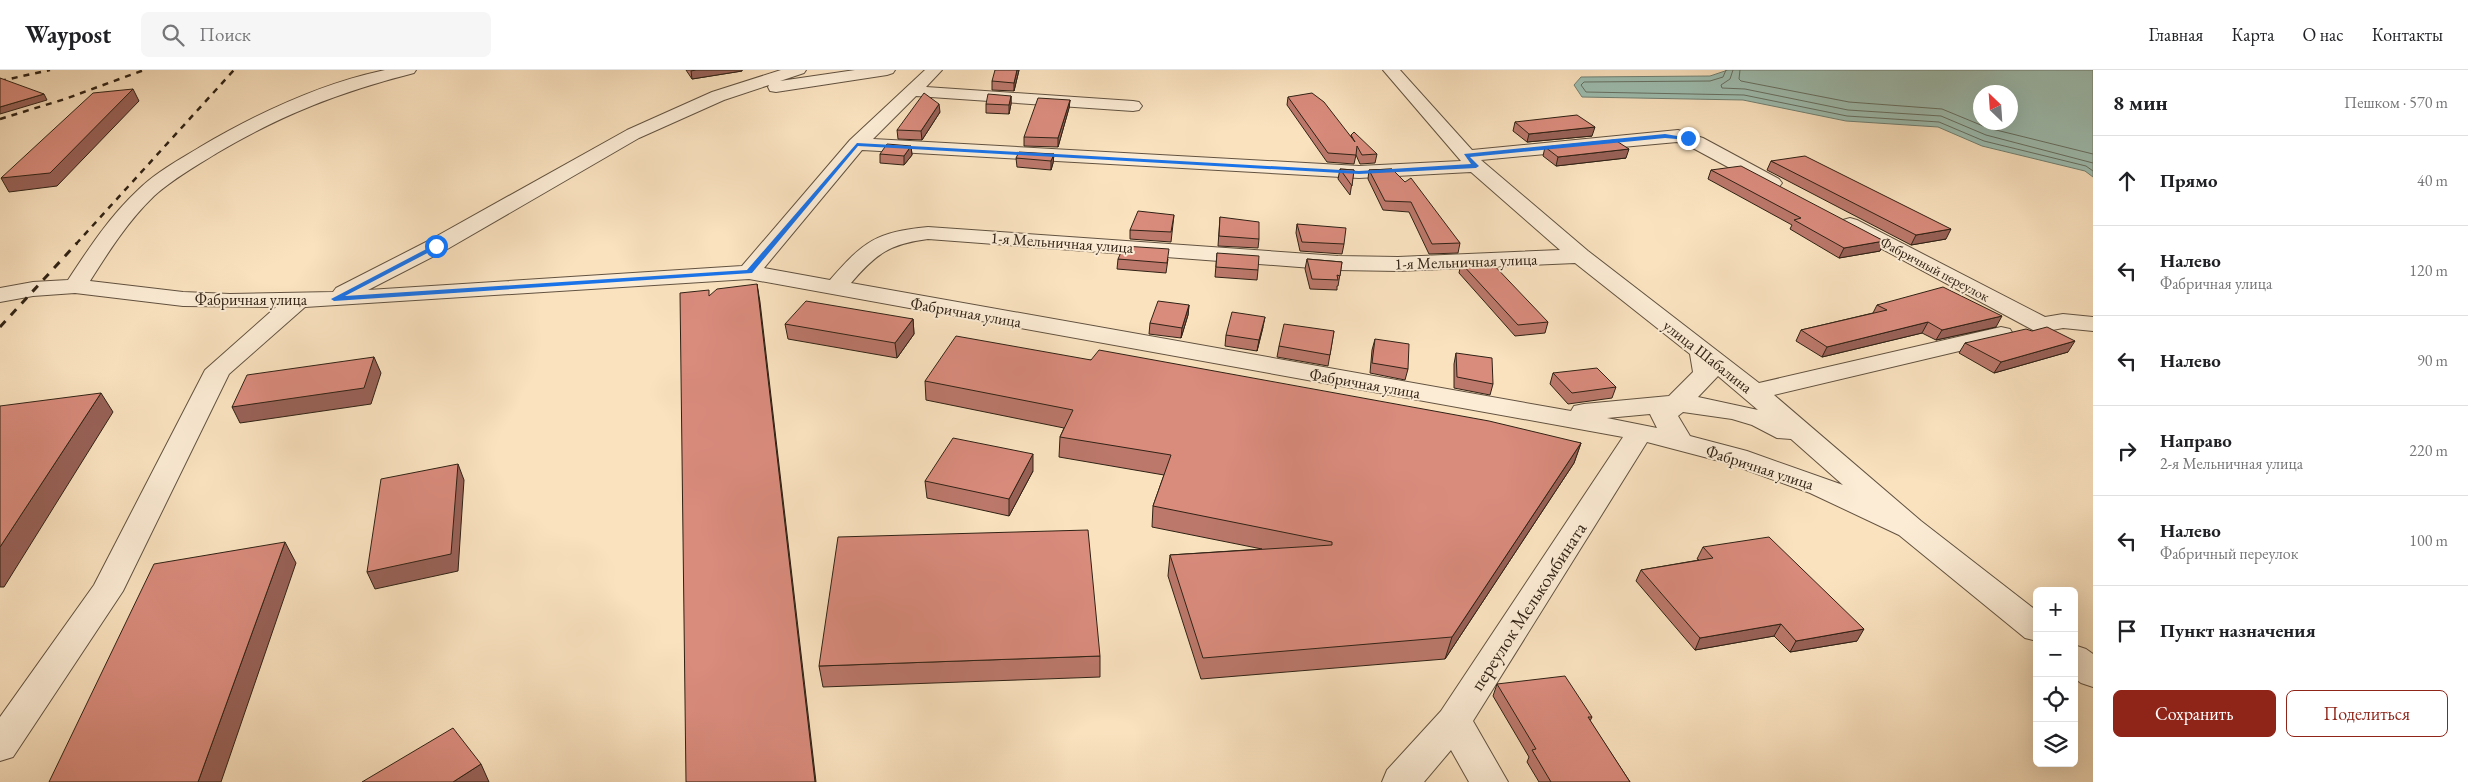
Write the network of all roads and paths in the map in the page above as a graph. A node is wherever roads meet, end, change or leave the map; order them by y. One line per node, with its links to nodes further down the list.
1 (408, 70): 15 (street)
2 (798, 70): 7 (street)
3 (887, 70): 7 (street)
4 (934, 70): 6 (street)
5 (1391, 70): 10 (street, улица Шабалина)
6 (911, 91): 8 (street); 9 (street)
7 (718, 96): 18 (street)
8 (1133, 106)
9 (857, 144): 10 (street); 14 (street)
10 (1471, 161): 11 (street); 13 (street, улица Шабалина)
11 (1791, 192)
12 (1834, 215): 21 (street, Фабричный переулок)
13 (1580, 256): 16 (street, 1-я Мельничная улица); 22 (street, улица Шабалина)
14 (749, 272): 16 (street, Фабричная улица); 18 (street, Фабричная улица)
15 (75, 286): 17 (street, Фабричная улица); 19 (street, Фабричная улица)
16 (834, 288): 25 (street, Фабричная улица)
17 (0, 295)
18 (334, 299): 19 (street, Фабричная улица)
19 (299, 300): 35 (street)
20 (2093, 324): 21 (street)
21 (2042, 325): 23 (street)
22 (1702, 351): 23 (street, улица Шабалина); 24 (street)
23 (1754, 392): 28 (street, улица Шабалина)
24 (1677, 402): 25 (street); 27 (street); 28 (street)
25 (1540, 414): 26 (street, Фабричная улица)
26 (1640, 432): 27 (street, Фабричная улица); 34 (street, переулок Мелькомбината)
27 (1680, 442): 29 (street, Фабричная улица)
28 (1820, 452): 29 (street); 30 (street, улица Шабалина)
29 (1737, 457): 30 (street, Фабричная улица)
30 (1910, 528): 31 (street, улица Шабалина)
31 (2033, 626)
32 (2078, 661): 33 (street)
33 (2093, 673)
34 (1454, 721): 36 (street, переулок Мелькомбината); 37 (street)
35 (0, 746)
36 (1402, 782)
37 (1489, 782)

